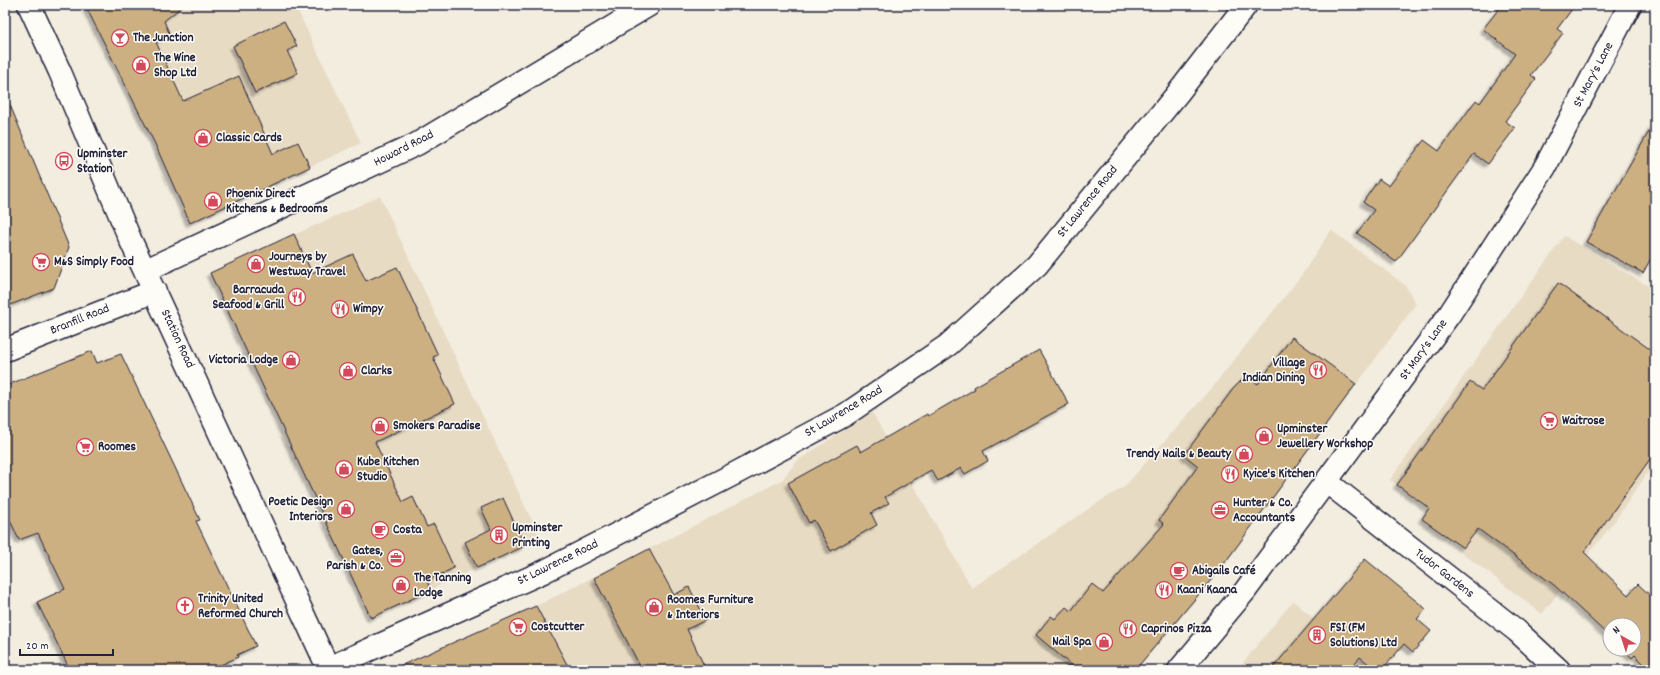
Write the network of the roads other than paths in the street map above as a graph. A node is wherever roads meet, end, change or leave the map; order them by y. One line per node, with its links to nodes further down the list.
1 (650, 5): 5 (street, Howard Road)
2 (1246, 5): 9 (street, St Lawrence Road)
3 (1630, 5): 8 (street, St Mary's Lane)
4 (31, 6): 5 (street, Station Road)
5 (146, 270): 6 (street, Station Road)
6 (155, 291): 7 (street, Branfill Road); 9 (street, Station Road)
7 (5, 350)
8 (1327, 482): 10 (street, St Mary's Lane); 11 (street, Tudor Gardens)
9 (327, 669)
10 (1179, 670)
11 (1559, 670)

